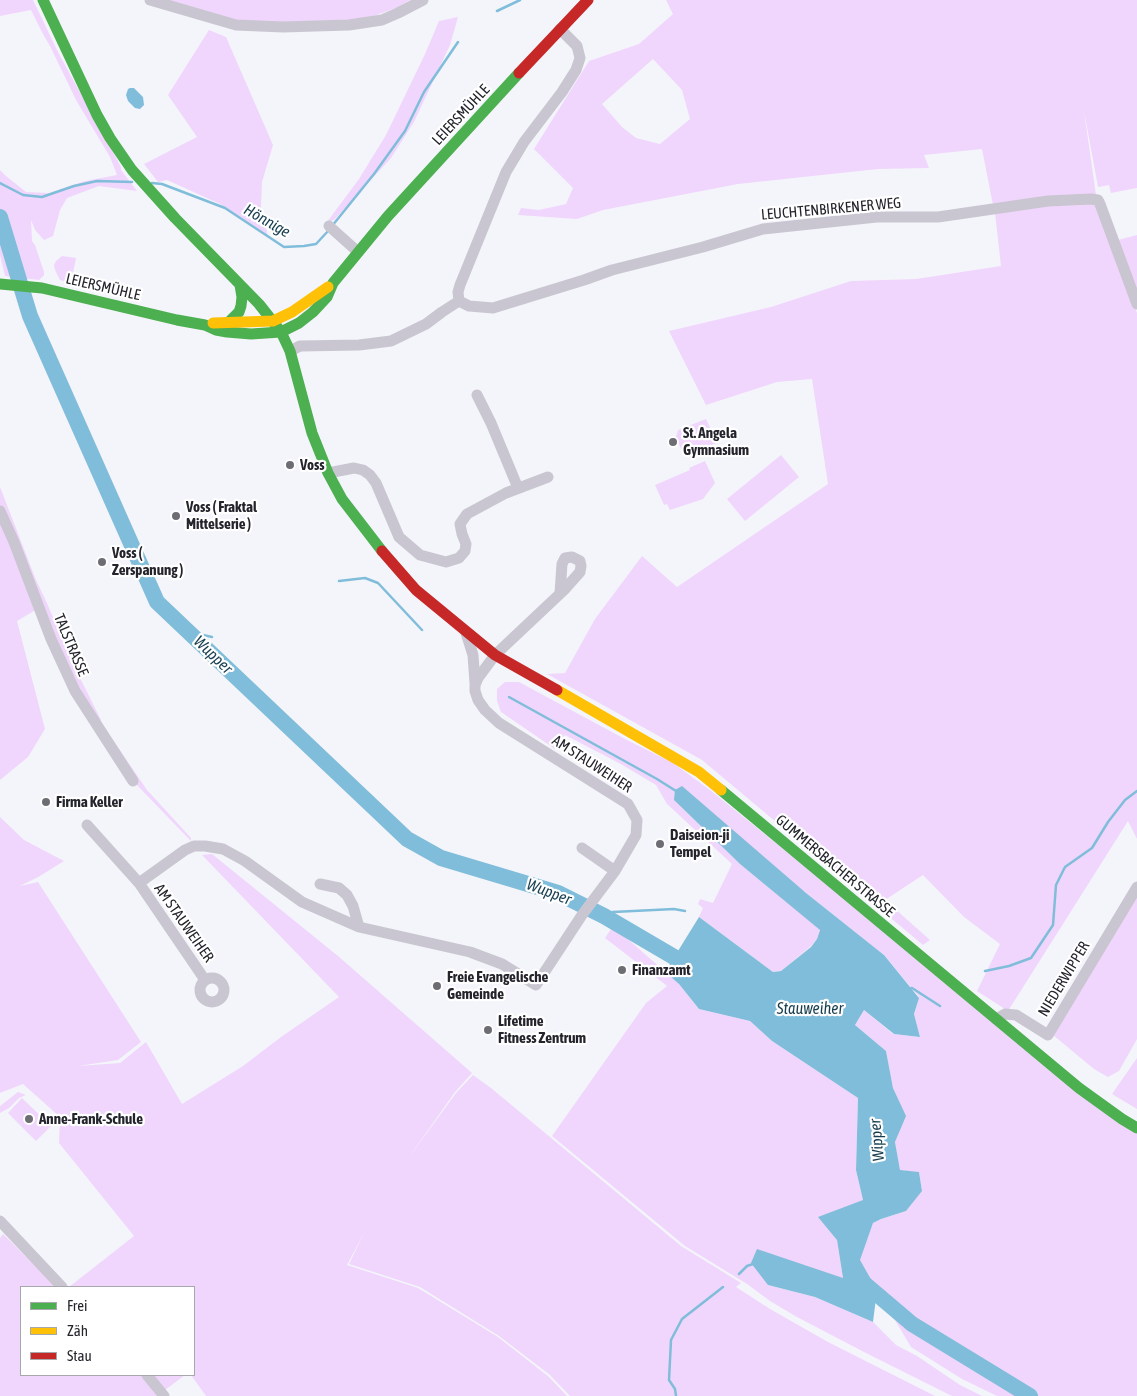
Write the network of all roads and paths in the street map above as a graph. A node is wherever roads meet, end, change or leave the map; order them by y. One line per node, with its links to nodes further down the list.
1 (150, 0): 2 (street)
2 (423, 0)
3 (588, 0): 5 (main road, LEIERSMÜHLE)
4 (45, 4): 10 (main road, GUMMERSBACHER STRASSE)
5 (560, 29): 7 (main road, LEIERSMÜHLE); 11 (street)
6 (332, 228): 7 (street)
7 (358, 252): 8 (main road, LEIERSMÜHLE)
8 (333, 283): 13 (main road, LEIERSMÜHLE); 16 (main road, LEIERSMÜHLE)
9 (3, 284): 15 (main road, LEIERSMÜHLE)
10 (240, 285): 13 (main road, GUMMERSBACHER STRASSE); 14 (main road)
11 (459, 301): 12 (street, LEUCHTENBIRKENER WEG); 17 (street)
12 (1137, 304)
13 (273, 321): 14 (main road, LEIERSMÜHLE); 16 (main road, GUMMERSBACHER STRASSE)
14 (228, 323): 15 (main road, LEIERSMÜHLE)
15 (205, 325): 16 (main road, LEIERSMÜHLE)
16 (280, 332): 17 (main road, GUMMERSBACHER STRASSE)
17 (290, 351): 19 (main road, GUMMERSBACHER STRASSE)
18 (477, 394): 21 (street)
19 (328, 473): 21 (street); 24 (main road, GUMMERSBACHER STRASSE)
20 (548, 477): 21 (street)
21 (518, 488)
22 (0, 511): 27 (street, TALSTRASSE)
23 (560, 593): 25 (street)
24 (465, 631): 25 (main road, GUMMERSBACHER STRASSE); 26 (street, AM STAUWEIHER)
25 (496, 654): 26 (street); 36 (main road, GUMMERSBACHER STRASSE)
26 (475, 685): 30 (street, AM STAUWEIHER)
27 (133, 781)
28 (86, 825): 31 (street, AM STAUWEIHER)
29 (582, 848): 30 (street)
30 (615, 871): 34 (street, AM STAUWEIHER)
31 (139, 883): 34 (street, AM STAUWEIHER); 35 (street, AM STAUWEIHER)
32 (320, 884): 34 (street)
33 (1137, 887): 36 (street, NIEDERWIPPER)
34 (359, 927)
35 (205, 980)
36 (996, 1019): 37 (main road, GUMMERSBACHER STRASSE)
37 (1137, 1128)
38 (0, 1220): 39 (street)
39 (61, 1286)
40 (148, 1376): 41 (street)
41 (164, 1396)

